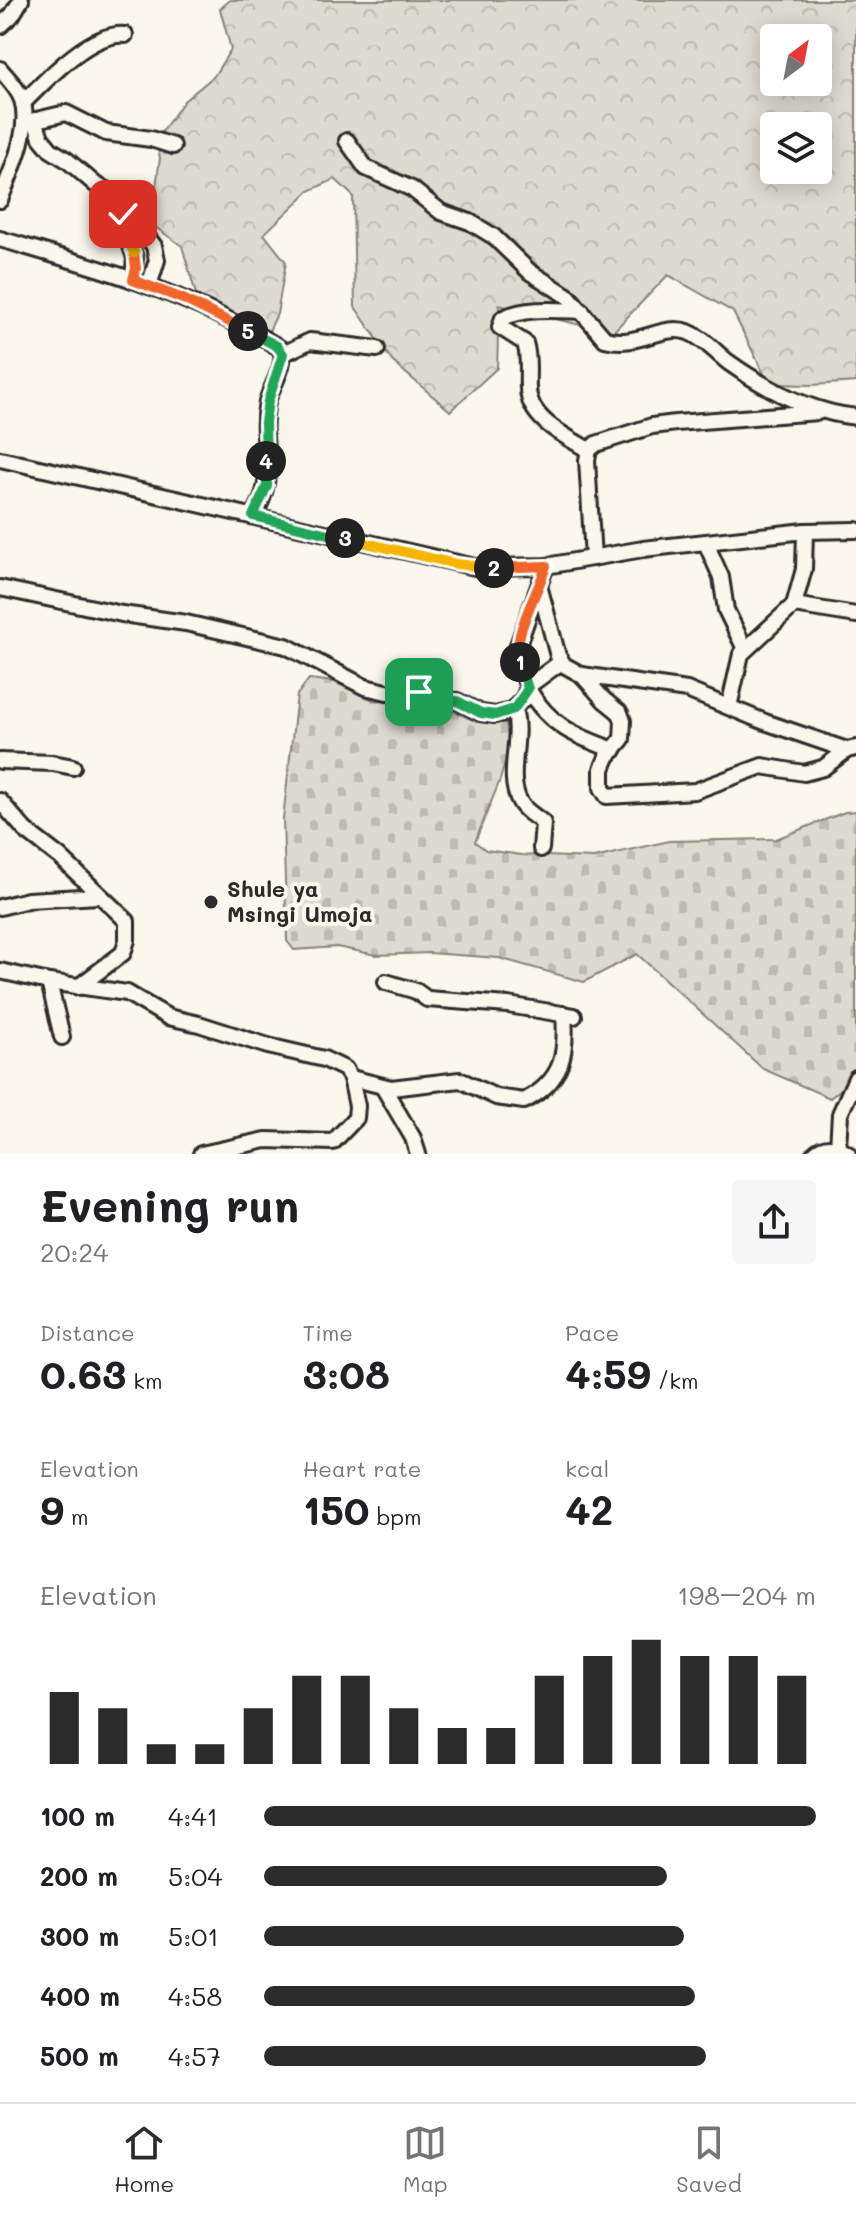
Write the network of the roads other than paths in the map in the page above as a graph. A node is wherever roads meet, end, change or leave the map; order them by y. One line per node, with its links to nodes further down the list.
1 (21, 0): 2 (street)
2 (0, 26)
3 (125, 35): 5 (street)
4 (0, 69): 5 (street)
5 (23, 103): 6 (street)
6 (29, 122): 8 (street); 9 (street); 10 (street)
7 (347, 141): 14 (street)
8 (173, 146)
9 (0, 200)
10 (128, 211): 12 (street); 13 (street)
11 (0, 239): 12 (street)
12 (133, 280): 13 (street)
13 (149, 286): 16 (street)
14 (582, 311): 17 (street); 19 (street)
15 (377, 349): 16 (street)
16 (283, 354): 21 (street)
17 (828, 412): 18 (street); 19 (street)
18 (856, 417)
19 (589, 450): 25 (street)
20 (0, 459): 21 (street)
21 (253, 516): 26 (street)
22 (856, 530): 23 (street)
23 (805, 531): 24 (street); 29 (street)
24 (706, 543): 25 (street); 31 (street)
25 (593, 558): 26 (street)
26 (546, 566): 28 (street)
27 (0, 588): 36 (street)
28 (540, 589): 32 (street); 34 (street)
29 (794, 605): 30 (street); 31 (street)
30 (856, 615)
31 (745, 649): 35 (street)
32 (561, 662): 33 (street); 34 (street)
33 (582, 675): 35 (street); 38 (street)
34 (528, 688): 36 (street); 38 (street)
35 (729, 707): 37 (street)
36 (514, 709): 42 (street)
37 (852, 749): 38 (street)
38 (614, 750)
39 (0, 761): 40 (street)
40 (73, 767)
41 (0, 801): 43 (street)
42 (541, 849)
43 (99, 896): 44 (street); 48 (street)
44 (0, 907)
45 (0, 971): 46 (street)
46 (49, 982): 48 (street); 49 (street)
47 (386, 982): 52 (street)
48 (78, 987): 50 (street)
49 (62, 1037)
50 (351, 1078): 52 (street); 54 (street)
51 (856, 1078): 53 (street)
52 (383, 1087): 55 (street)
53 (843, 1150): 56 (street)
54 (201, 1154)
55 (418, 1154)
56 (814, 1154)

